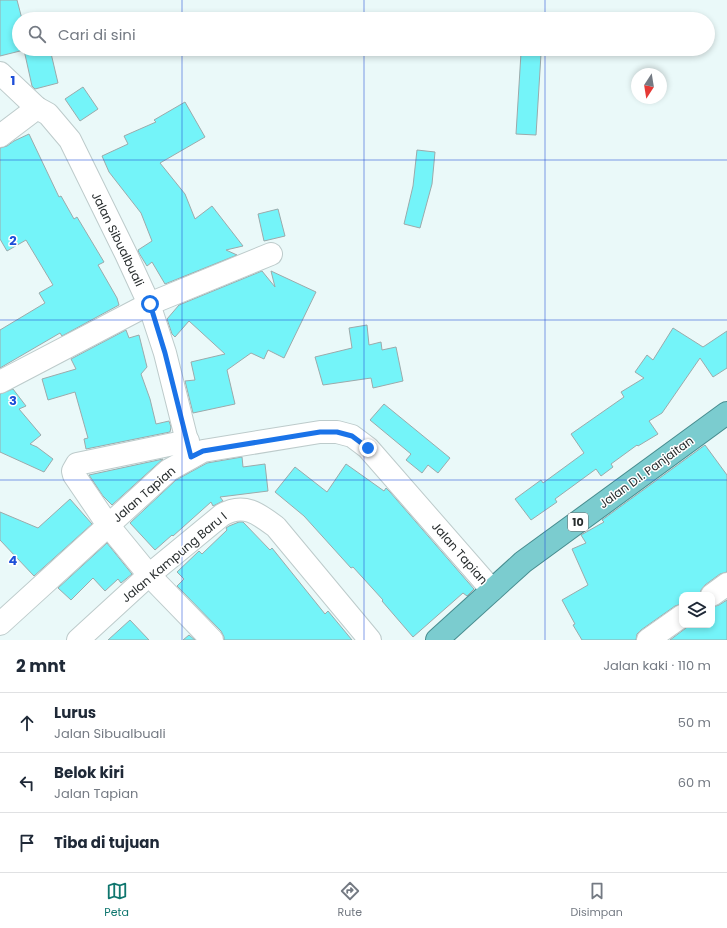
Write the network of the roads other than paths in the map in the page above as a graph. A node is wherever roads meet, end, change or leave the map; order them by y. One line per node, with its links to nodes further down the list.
1 (0, 74): 2 (street, Jalan Sibualbuali)
2 (37, 108): 3 (street); 5 (street, Jalan Sibualbuali)
3 (0, 136)
4 (271, 254): 5 (street)
5 (150, 304): 6 (street); 8 (street, Jalan Sibualbuali)
6 (0, 382)
7 (727, 413): 12 (highway, Jalan D.I. Panjaitan / 10)
8 (190, 449): 9 (street, Jalan Tapian); 9 (street); 12 (street, Jalan Tapian)
9 (108, 525): 10 (street); 15 (street, Jalan Tapian)
10 (149, 575): 16 (street, Jalan Kampung Baru I); 17 (street); 18 (street, Jalan Kampung Baru I)
11 (727, 584): 13 (street)
12 (492, 590): 19 (highway, Jalan D.I. Panjaitan / 10)
13 (715, 593)
14 (679, 618): 20 (street)
15 (0, 624)
16 (78, 640)
17 (212, 640)
18 (370, 640)
19 (437, 640)
20 (648, 640)

